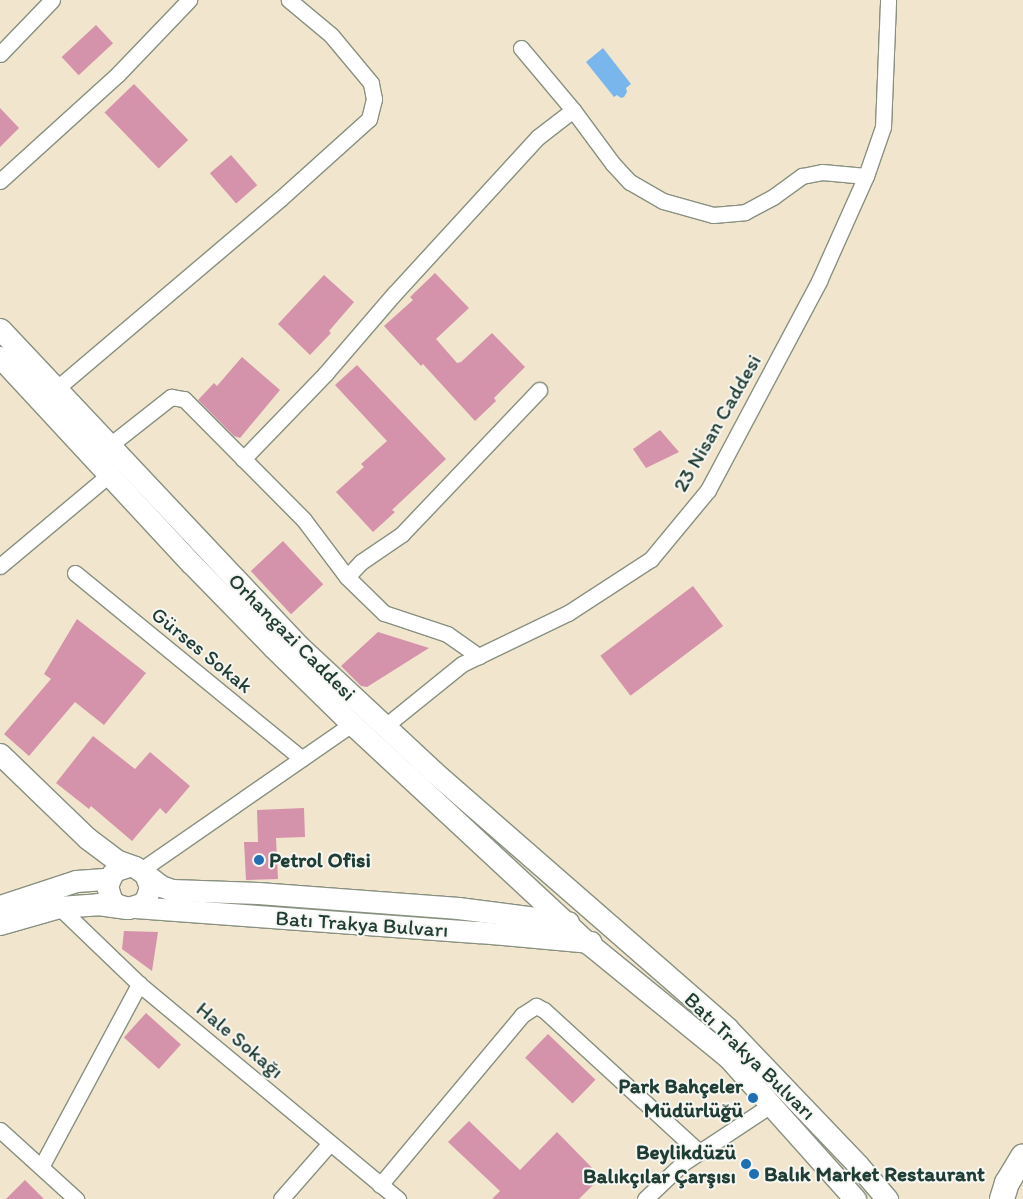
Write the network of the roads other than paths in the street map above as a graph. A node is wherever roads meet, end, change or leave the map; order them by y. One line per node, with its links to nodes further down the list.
1 (52, 0): 6 (street)
2 (189, 0): 9 (street)
3 (288, 0): 12 (street)
4 (888, 0): 8 (street, 23 Nisan Caddesi)
5 (521, 48): 7 (street)
6 (0, 54)
7 (573, 110): 8 (street); 15 (street)
8 (866, 176): 20 (street, 23 Nisan Caddesi)
9 (0, 181)
10 (0, 329): 12 (main road, Orhangazi Caddesi)
11 (0, 357): 16 (main road, Orhangazi Caddesi)
12 (56, 389): 14 (main road, Orhangazi Caddesi)
13 (539, 390): 19 (street)
14 (110, 445): 15 (street); 22 (main road, Orhangazi Caddesi)
15 (244, 459): 19 (street)
16 (109, 476): 17 (street); 21 (main road, Orhangazi Caddesi)
17 (0, 566)
18 (75, 573): 24 (street, Gürses Sokak)
19 (347, 577): 20 (street)
20 (479, 656): 22 (street, 23 Nisan Caddesi)
21 (352, 724): 24 (street); 25 (main road, Orhangazi Caddesi)
22 (384, 726): 32 (main road, Orhangazi Caddesi)
23 (0, 754): 26 (main road, Batı Trakya Bulvarı)
24 (302, 759): 26 (street)
25 (512, 871): 30 (main road); 31 (main road, Orhangazi Caddesi)
26 (127, 873): 27 (main road); 29 (main road); 29 (main road); 30 (main road, Batı Trakya Bulvarı)
27 (0, 906)
28 (59, 907): 29 (main road, Batı Trakya Bulvarı); 33 (main road, Batı Trakya Bulvarı); 35 (street, Hale Sokağı)
29 (132, 908): 34 (main road, Batı Trakya Bulvarı)
30 (486, 911): 31 (main road, Batı Trakya Bulvarı)
31 (566, 922): 32 (main road, Batı Trakya Bulvarı); 34 (main road, Batı Trakya Bulvarı)
32 (605, 923): 34 (main road); 48 (main road, Batı Trakya Bulvarı)
33 (0, 924)
34 (588, 943): 36 (main road, Batı Trakya Bulvarı)
35 (139, 984): 38 (street, Hale Sokağı); 41 (street)
36 (772, 1104): 39 (street); 47 (main road, Batı Trakya Bulvarı)
37 (0, 1130): 41 (street)
38 (330, 1143): 42 (street, Hale Sokağı); 44 (street)
39 (699, 1152): 42 (street); 46 (street)
40 (1023, 1156): 49 (main road)
41 (41, 1167): 43 (street)
42 (380, 1184): 45 (street, Hale Sokağı)
43 (76, 1199)
44 (282, 1199)
45 (398, 1199)
46 (645, 1199)
47 (855, 1199)
48 (886, 1199)
49 (1002, 1199)

